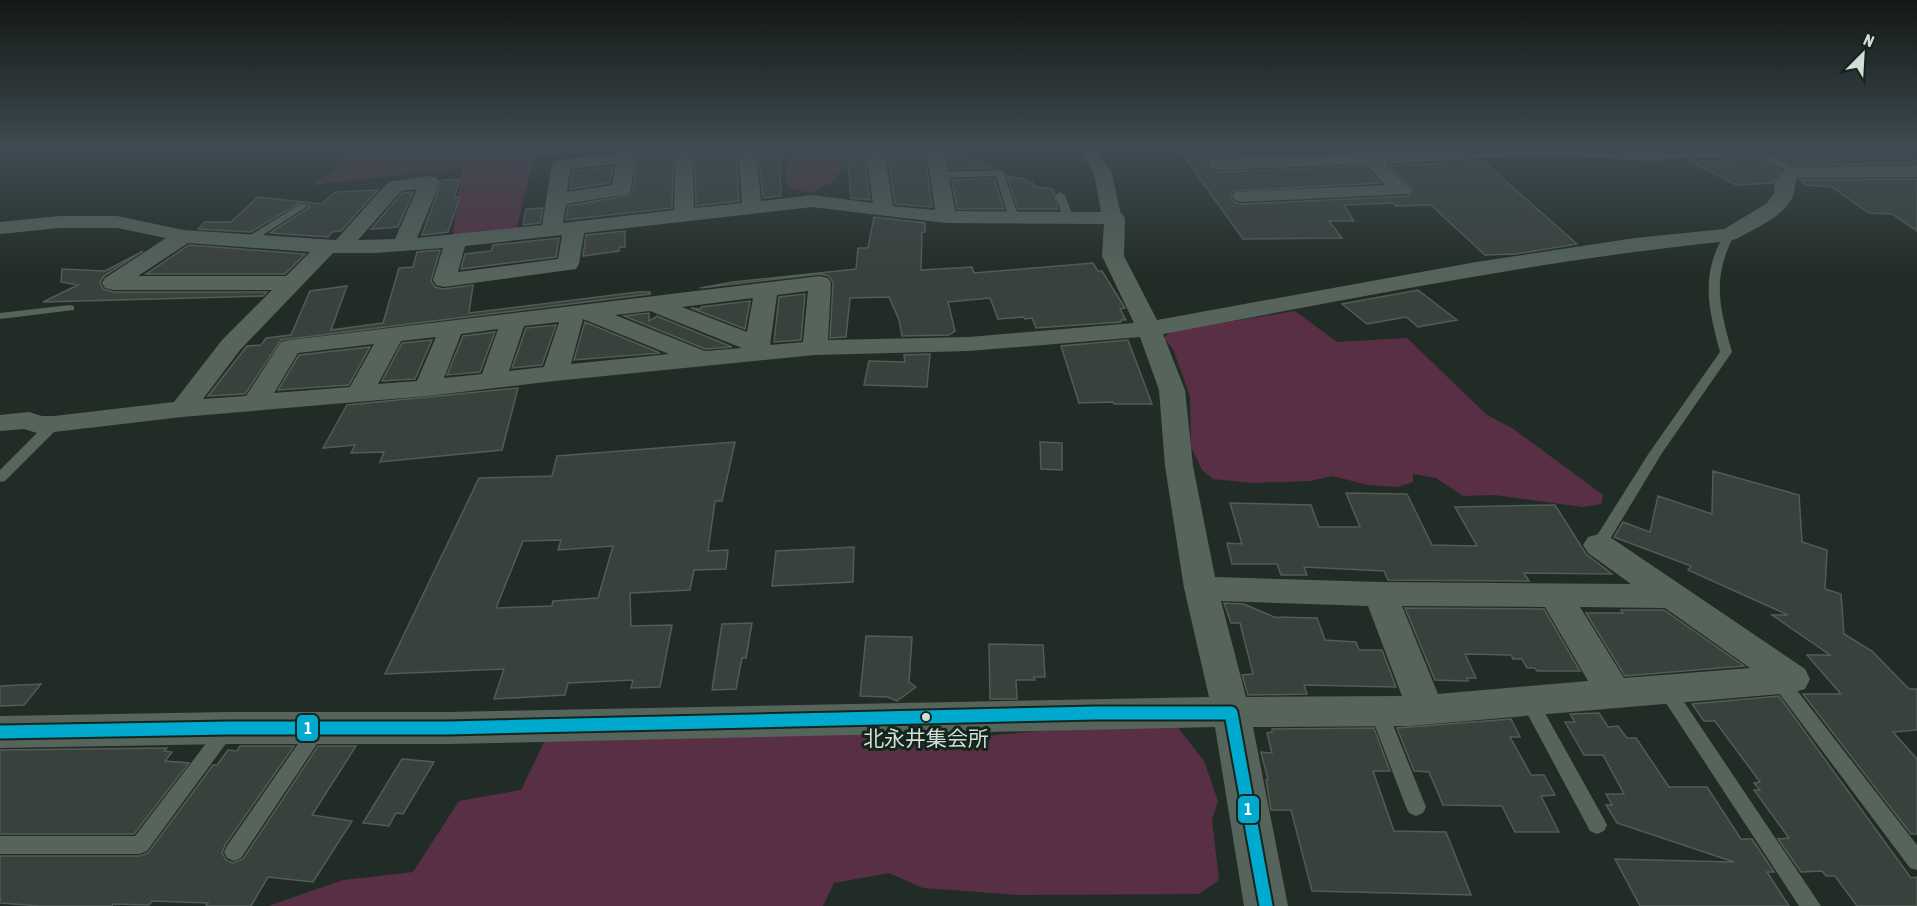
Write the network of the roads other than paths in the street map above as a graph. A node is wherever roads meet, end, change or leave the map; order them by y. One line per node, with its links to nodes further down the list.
1 (390, 190): 32 (street)
2 (426, 190): 31 (street)
3 (684, 190): 19 (street)
4 (751, 190): 16 (street)
5 (881, 190): 17 (street)
6 (941, 190): 20 (street)
7 (1005, 190): 21 (lane)
8 (1106, 190): 23 (street)
9 (1238, 190): 13 (street)
10 (1394, 190): 13 (street)
11 (1784, 190): 26 (street)
12 (1060, 195): 22 (lane)
13 (1242, 196): 18 (street)
14 (557, 199): 25 (street)
15 (303, 206): 29 (lane)
16 (752, 207): 17 (street); 19 (street)
17 (884, 211): 20 (street)
18 (1300, 212)
19 (684, 216): 25 (street)
20 (946, 217): 21 (street)
21 (1014, 218): 22 (street)
22 (1068, 218): 23 (street)
23 (1115, 218): 43 (street)
24 (0, 228): 27 (street)
25 (563, 229): 30 (street); 30 (street)
26 (1729, 235): 43 (street); 57 (lane)
27 (184, 237): 28 (street); 33 (street)
28 (222, 239): 29 (street); 33 (street)
29 (258, 241): 32 (street); 34 (street)
30 (456, 241): 31 (street)
31 (403, 245): 32 (street)
32 (335, 246): 35 (street)
33 (173, 282): 34 (street)
34 (224, 283): 35 (street)
35 (291, 283): 53 (street)
36 (766, 290): 37 (street); 45 (street); 46 (street)
37 (656, 304): 39 (street); 46 (street)
38 (70, 308): 40 (lane)
39 (581, 313): 41 (street); 47 (street); 48 (street)
40 (0, 316)
41 (513, 322): 42 (street); 49 (street)
42 (452, 329): 44 (street); 50 (street)
43 (1149, 329): 45 (street); 58 (street)
44 (391, 336): 51 (street); 52 (street)
45 (815, 348): 46 (street)
46 (756, 350): 47 (street)
47 (705, 359): 48 (street)
48 (555, 373): 49 (street)
49 (493, 380): 50 (street)
50 (427, 388): 51 (street)
51 (360, 393): 52 (street)
52 (254, 403): 53 (street)
53 (182, 409): 55 (street)
54 (0, 423): 55 (street)
55 (54, 424): 56 (lane)
56 (0, 478)
57 (1599, 545): 61 (street)
58 (1200, 588): 59 (street); 68 (street)
59 (1380, 594): 60 (street); 66 (street)
60 (1554, 594): 61 (street); 64 (street)
61 (1672, 596): 62 (street)
62 (1779, 680): 63 (street); 76 (lane)
63 (1666, 689): 64 (street); 78 (lane)
64 (1614, 693): 65 (street)
65 (1530, 702): 66 (street); 73 (lane)
66 (1426, 709): 67 (street)
67 (1378, 710): 68 (street); 72 (lane)
68 (1231, 713): 70 (street); 77 (street)
69 (228, 728): 70 (street); 71 (street); 74 (lane)
70 (319, 728): 75 (lane)
71 (0, 732)
72 (1416, 807)
73 (1597, 825)
74 (0, 845)
75 (234, 852)
76 (1917, 861)
77 (1266, 906)
78 (1811, 906)

